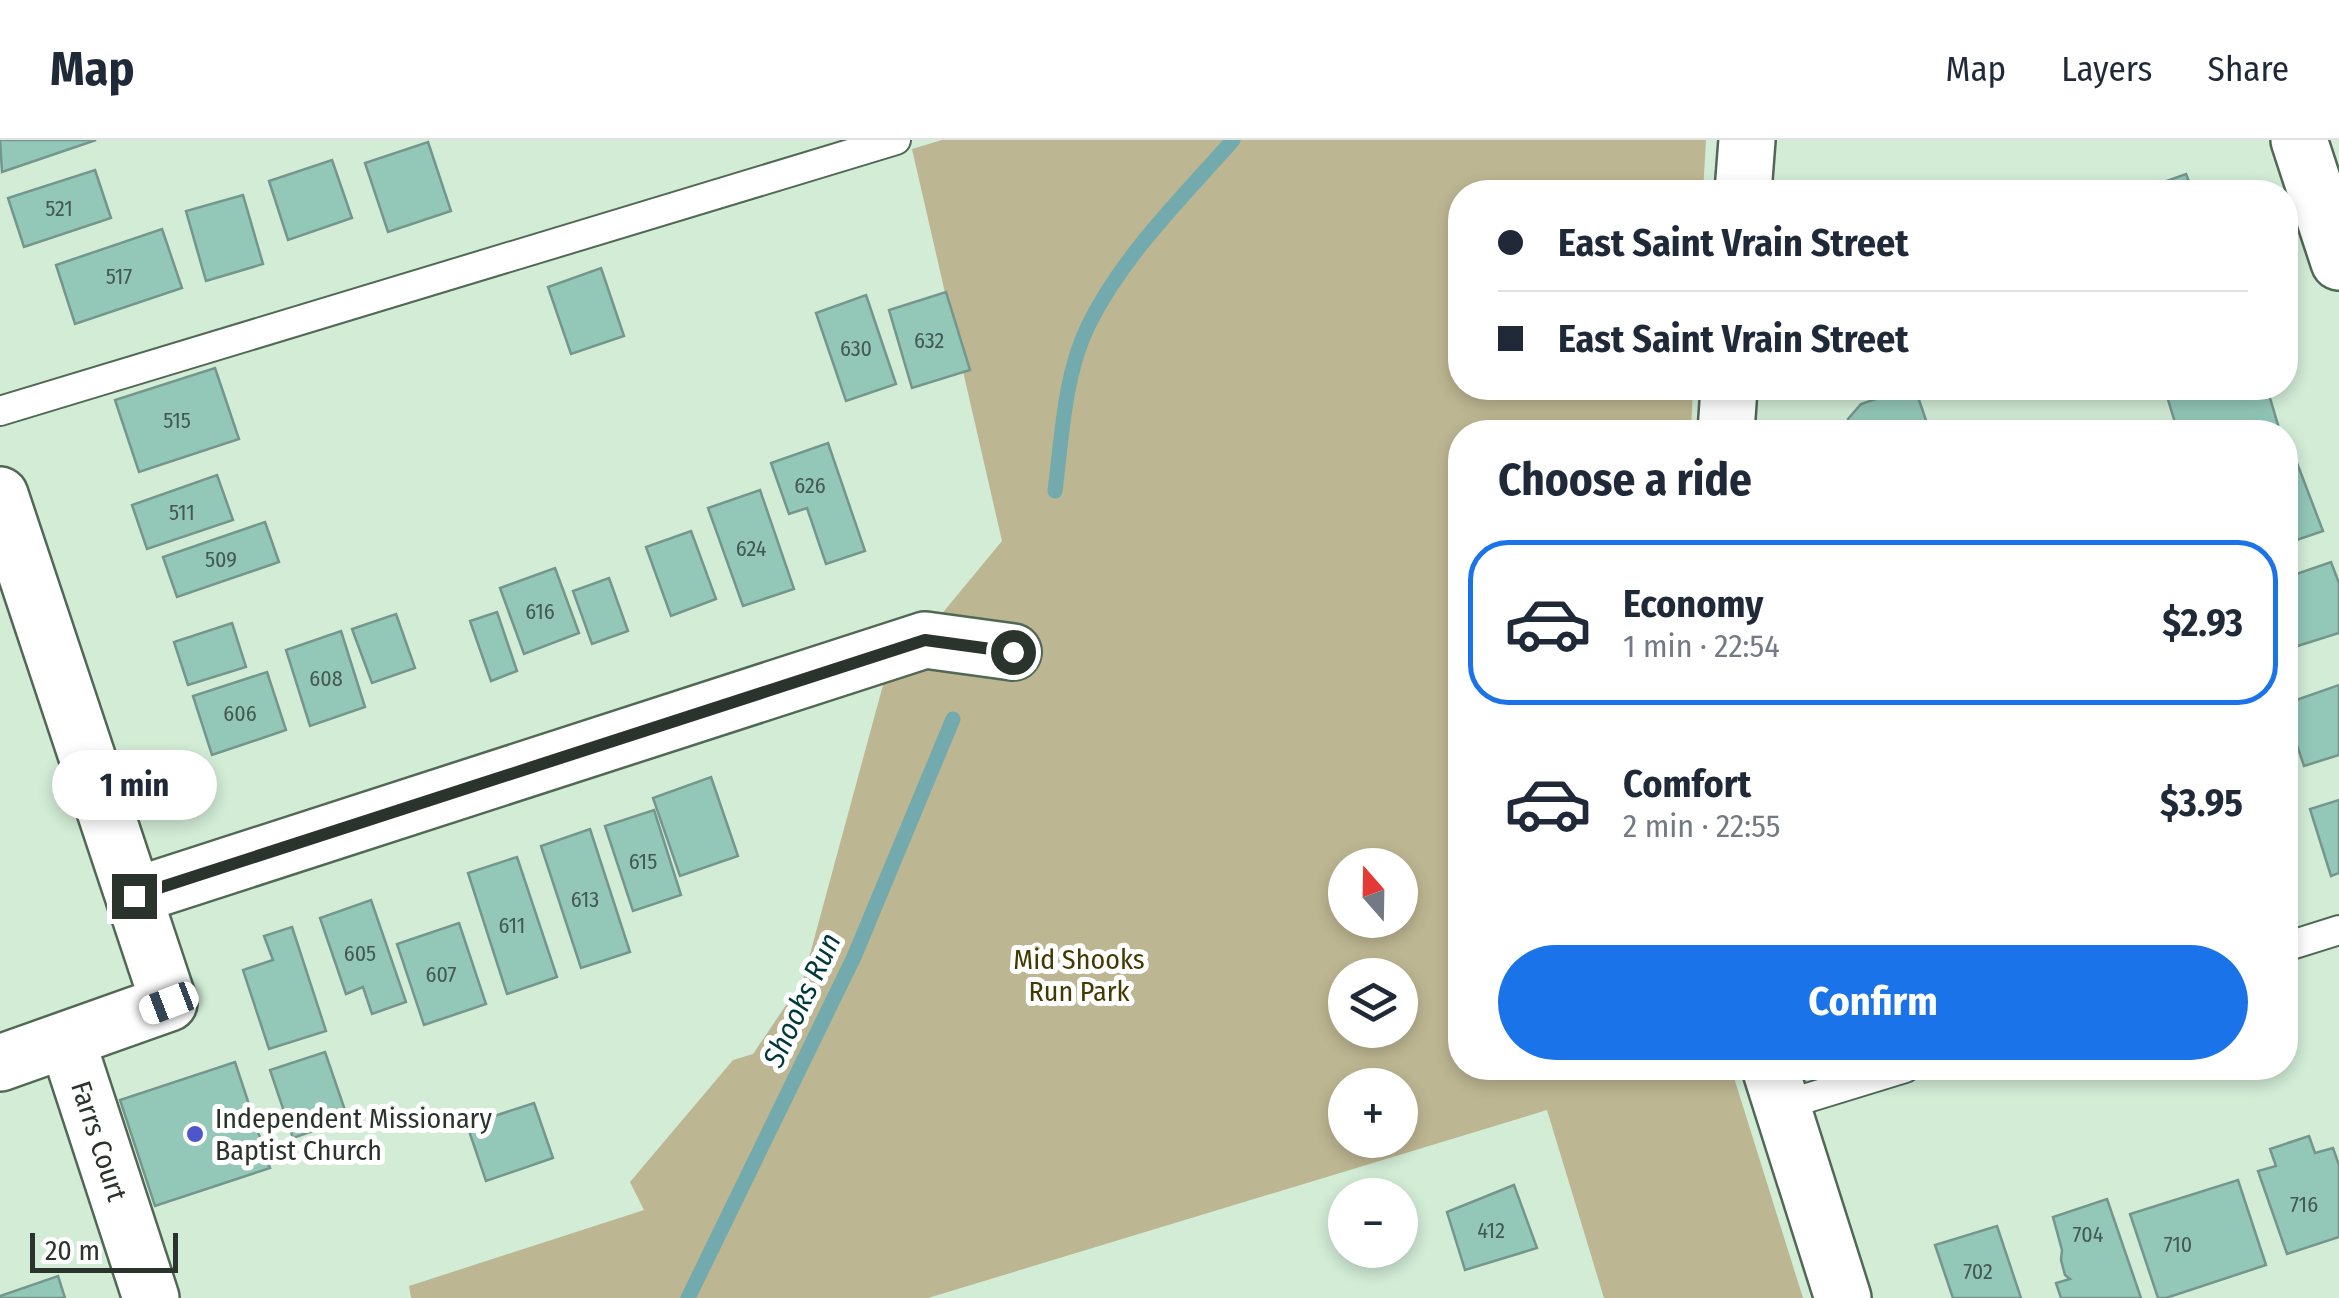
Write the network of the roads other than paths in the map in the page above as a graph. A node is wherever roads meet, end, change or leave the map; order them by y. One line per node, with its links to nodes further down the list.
1 (896, 140): 6 (lane)
2 (1747, 140): 4 (street)
3 (2299, 140): 5 (street)
4 (1744, 180)
5 (2339, 262)
6 (0, 411)
7 (0, 495): 9 (street)
8 (1013, 652): 9 (street)
9 (134, 896): 12 (street)
10 (2339, 930): 11 (lane)
11 (2298, 943)
12 (67, 1041): 13 (street); 16 (street, Farrs Court)
13 (0, 1063)
14 (1824, 1080): 15 (lane)
15 (1776, 1087): 17 (street)
16 (151, 1298)
17 (1843, 1298)

